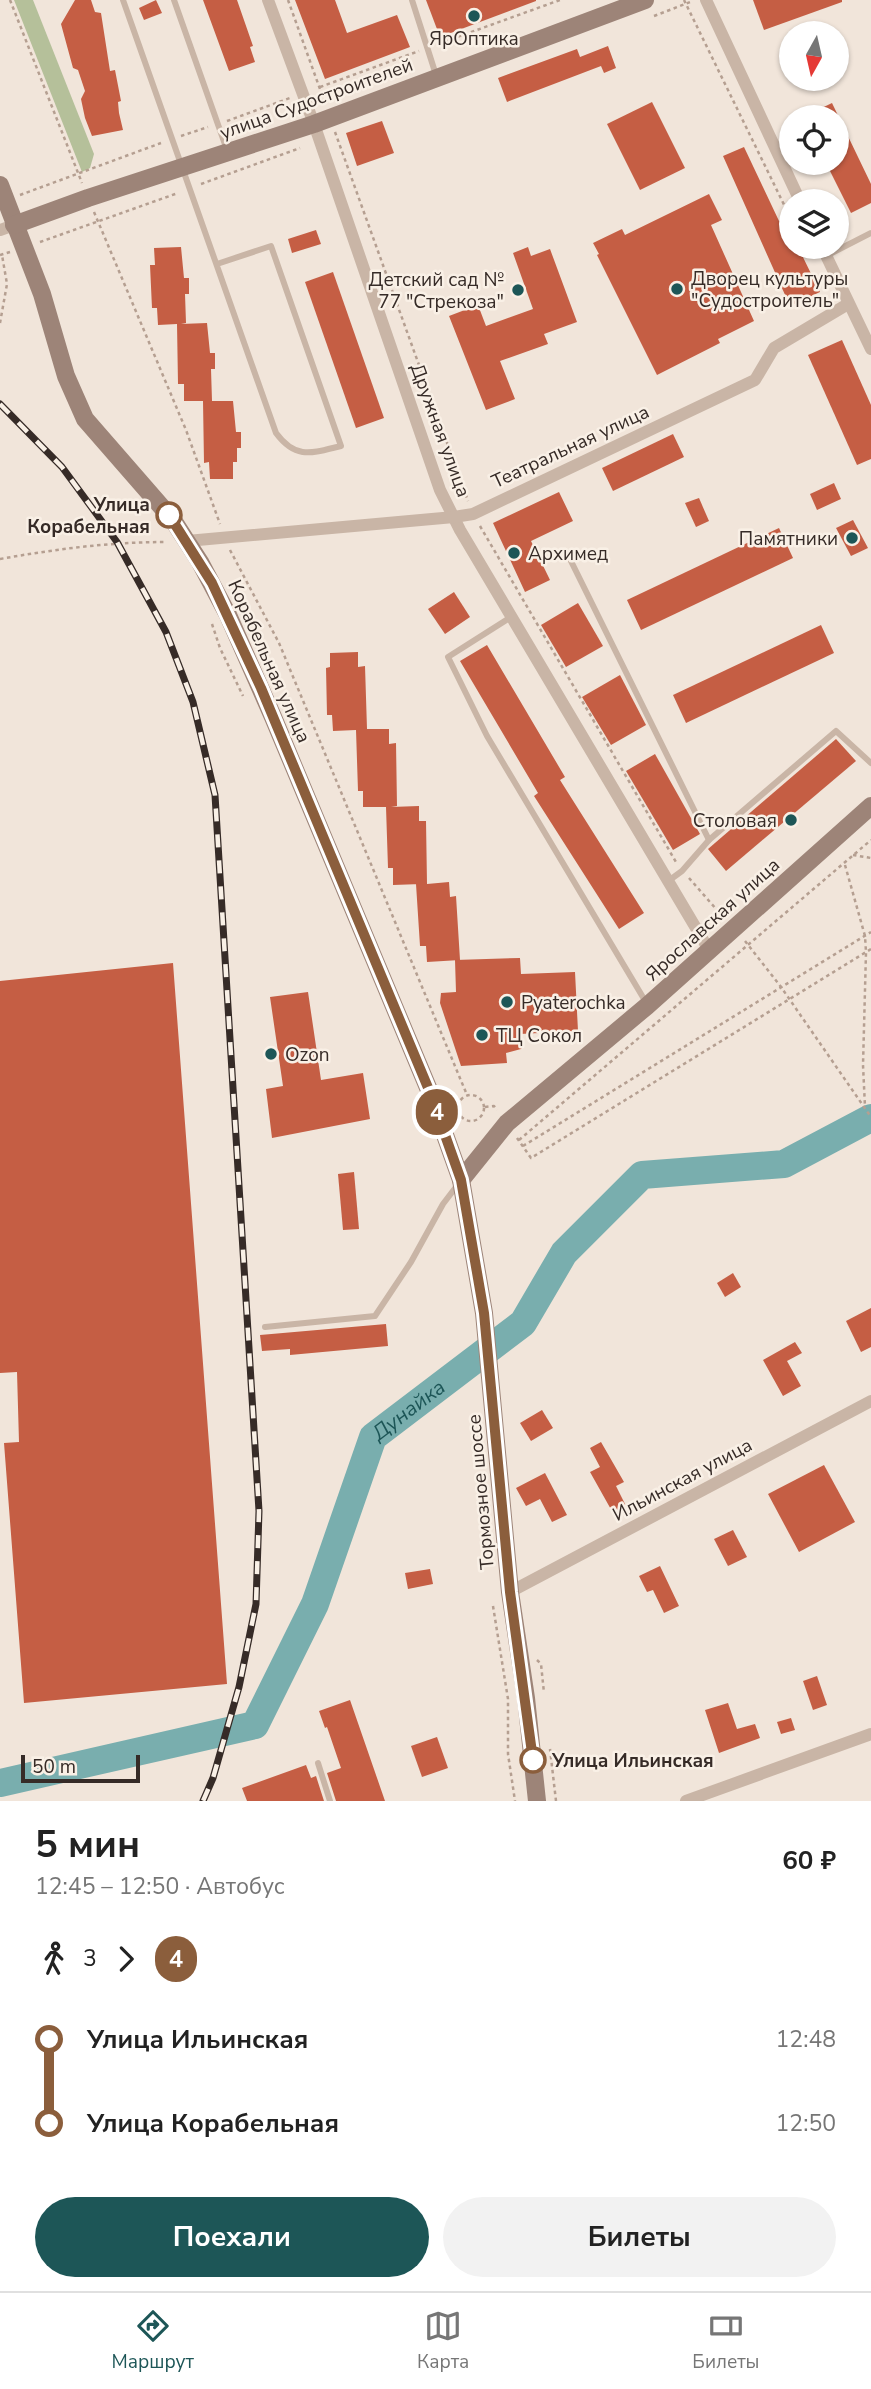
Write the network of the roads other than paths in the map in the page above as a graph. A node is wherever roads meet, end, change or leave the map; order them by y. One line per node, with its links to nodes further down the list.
1 (123, 0): 10 (lane)
2 (174, 0): 9 (lane)
3 (268, 0): 8 (street, Дружная улица)
4 (412, 0): 7 (lane)
5 (645, 0): 7 (street, улица Судостроителей)
6 (706, 0): 11 (street)
7 (436, 77): 8 (street, улица Судостроителей)
8 (322, 121): 9 (street, улица Судостроителей); 20 (street, Дружная улица)
9 (228, 152): 10 (street, улица Судостроителей)
10 (182, 167): 13 (street, улица Судостроителей); 17 (lane)
11 (794, 189)
12 (3, 192): 13 (street, Корабельная улица)
13 (7, 228): 21 (street, Корабельная улица)
14 (871, 233): 15 (lane)
15 (849, 241)
16 (828, 259): 18 (street)
17 (217, 264): 17 (lane)
18 (848, 304): 19 (street); 20 (street, Театральная улица)
19 (871, 349)
20 (454, 517): 21 (street, Театральная улица); 23 (street, Дружная улица)
21 (187, 541): 30 (street, Корабельная улица)
22 (566, 551): 26 (lane)
23 (512, 617): 27 (street, Дружная улица); 29 (lane)
24 (871, 763): 26 (lane)
25 (871, 806): 28 (street, Ярославская улица)
26 (709, 840): 27 (lane)
27 (667, 882): 28 (street, Дружная улица)
28 (709, 950): 29 (street, Ярославская улица)
29 (648, 1006): 30 (street, Ярославская улица)
30 (461, 1180): 31 (lane); 33 (street, Тормозное шоссе)
31 (265, 1327)
32 (871, 1401): 33 (street, Ильинская улица)
33 (510, 1592): 37 (street, Тормозное шоссе)
34 (871, 1734): 38 (street)
35 (317, 1763): 36 (lane)
36 (330, 1801)
37 (537, 1801)
38 (686, 1801)

